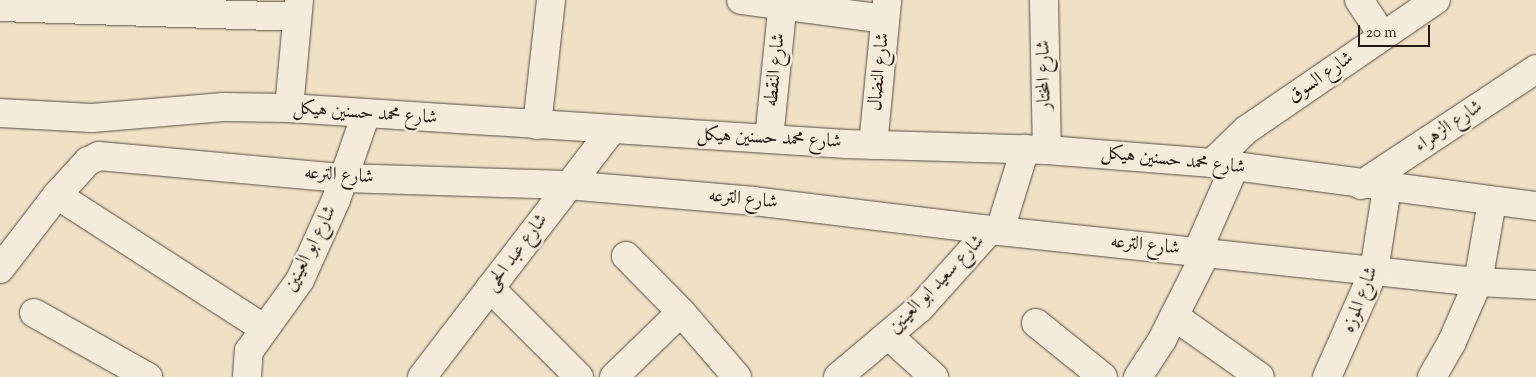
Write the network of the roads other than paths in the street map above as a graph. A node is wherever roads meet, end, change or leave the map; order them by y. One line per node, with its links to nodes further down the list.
1 (551, 0): 15 (street)
2 (741, 0): 6 (street)
3 (1044, 0): 19 (street, شارع المختار)
4 (1359, 0): 10 (street)
5 (1436, 0): 10 (street, شارع السوق)
6 (783, 3): 9 (street); 17 (street, شارع النقطه)
7 (5, 5): 8 (street)
8 (298, 8): 12 (street)
9 (886, 10): 18 (street, شارع النضال)
10 (1383, 36): 20 (street, شارع السوق)
11 (1536, 69): 23 (street, شارع الزهراء)
12 (289, 108): 13 (street, شارع محمد حسنين هيكل); 14 (street, شارع محمد حسنين هيكل)
13 (0, 113)
14 (366, 114): 15 (street, شارع محمد حسنين هيكل); 21 (street, شارع ابو العينين)
15 (537, 125): 16 (street, شارع محمد حسنين هيكل)
16 (612, 130): 17 (street, شارع محمد حسنين هيكل); 22 (street, شارع عبد الحى)
17 (769, 139): 18 (street, شارع محمد حسنين هيكل)
18 (873, 145): 19 (street, شارع محمد حسنين هيكل)
19 (1036, 150): 20 (street, شارع محمد حسنين هيكل); 27 (street, شارع المختار)
20 (1224, 164): 23 (street, شارع محمد حسنين هيكل); 28 (street)
21 (343, 178): 22 (street, شارع الترعه); 24 (street, شارع الترعه); 39 (street, شارع ابو العينين)
22 (567, 185): 27 (street, شارع الترعه); 34 (street, شارع عبد الحى)
23 (1374, 187): 25 (street, شارع محمد حسنين هيكل); 31 (street, شارع الموزه)
24 (57, 195): 30 (street, شارع الترعه); 39 (street)
25 (1492, 202): 26 (street, شارع محمد حسنين هيكل); 32 (street)
26 (1536, 206)
27 (995, 230): 28 (street, شارع الترعه); 40 (street, شارع سعيد ابو العينين)
28 (1202, 252): 31 (street, شارع الترعه); 37 (street)
29 (626, 256): 35 (street)
30 (0, 269)
31 (1374, 271): 32 (street, شارع الترعه); 52 (street, شارع الموزه)
32 (1478, 282): 33 (street, شارع الترعه); 53 (street)
33 (1536, 285)
34 (490, 288): 43 (street, شارع عبد الحى); 44 (street)
35 (681, 312): 45 (street); 46 (street)
36 (34, 313): 41 (street)
37 (1174, 316): 50 (street); 51 (street)
38 (1036, 324): 49 (street)
39 (263, 328): 42 (street, شارع ابو العينين)
40 (889, 336): 47 (street, شارع سعيد ابو العينين); 48 (street)
41 (148, 377)
42 (247, 377)
43 (422, 377)
44 (579, 377)
45 (614, 377)
46 (737, 377)
47 (838, 377)
48 (934, 377)
49 (1103, 377)
50 (1138, 377)
51 (1260, 377)
52 (1327, 377)
53 (1432, 377)

